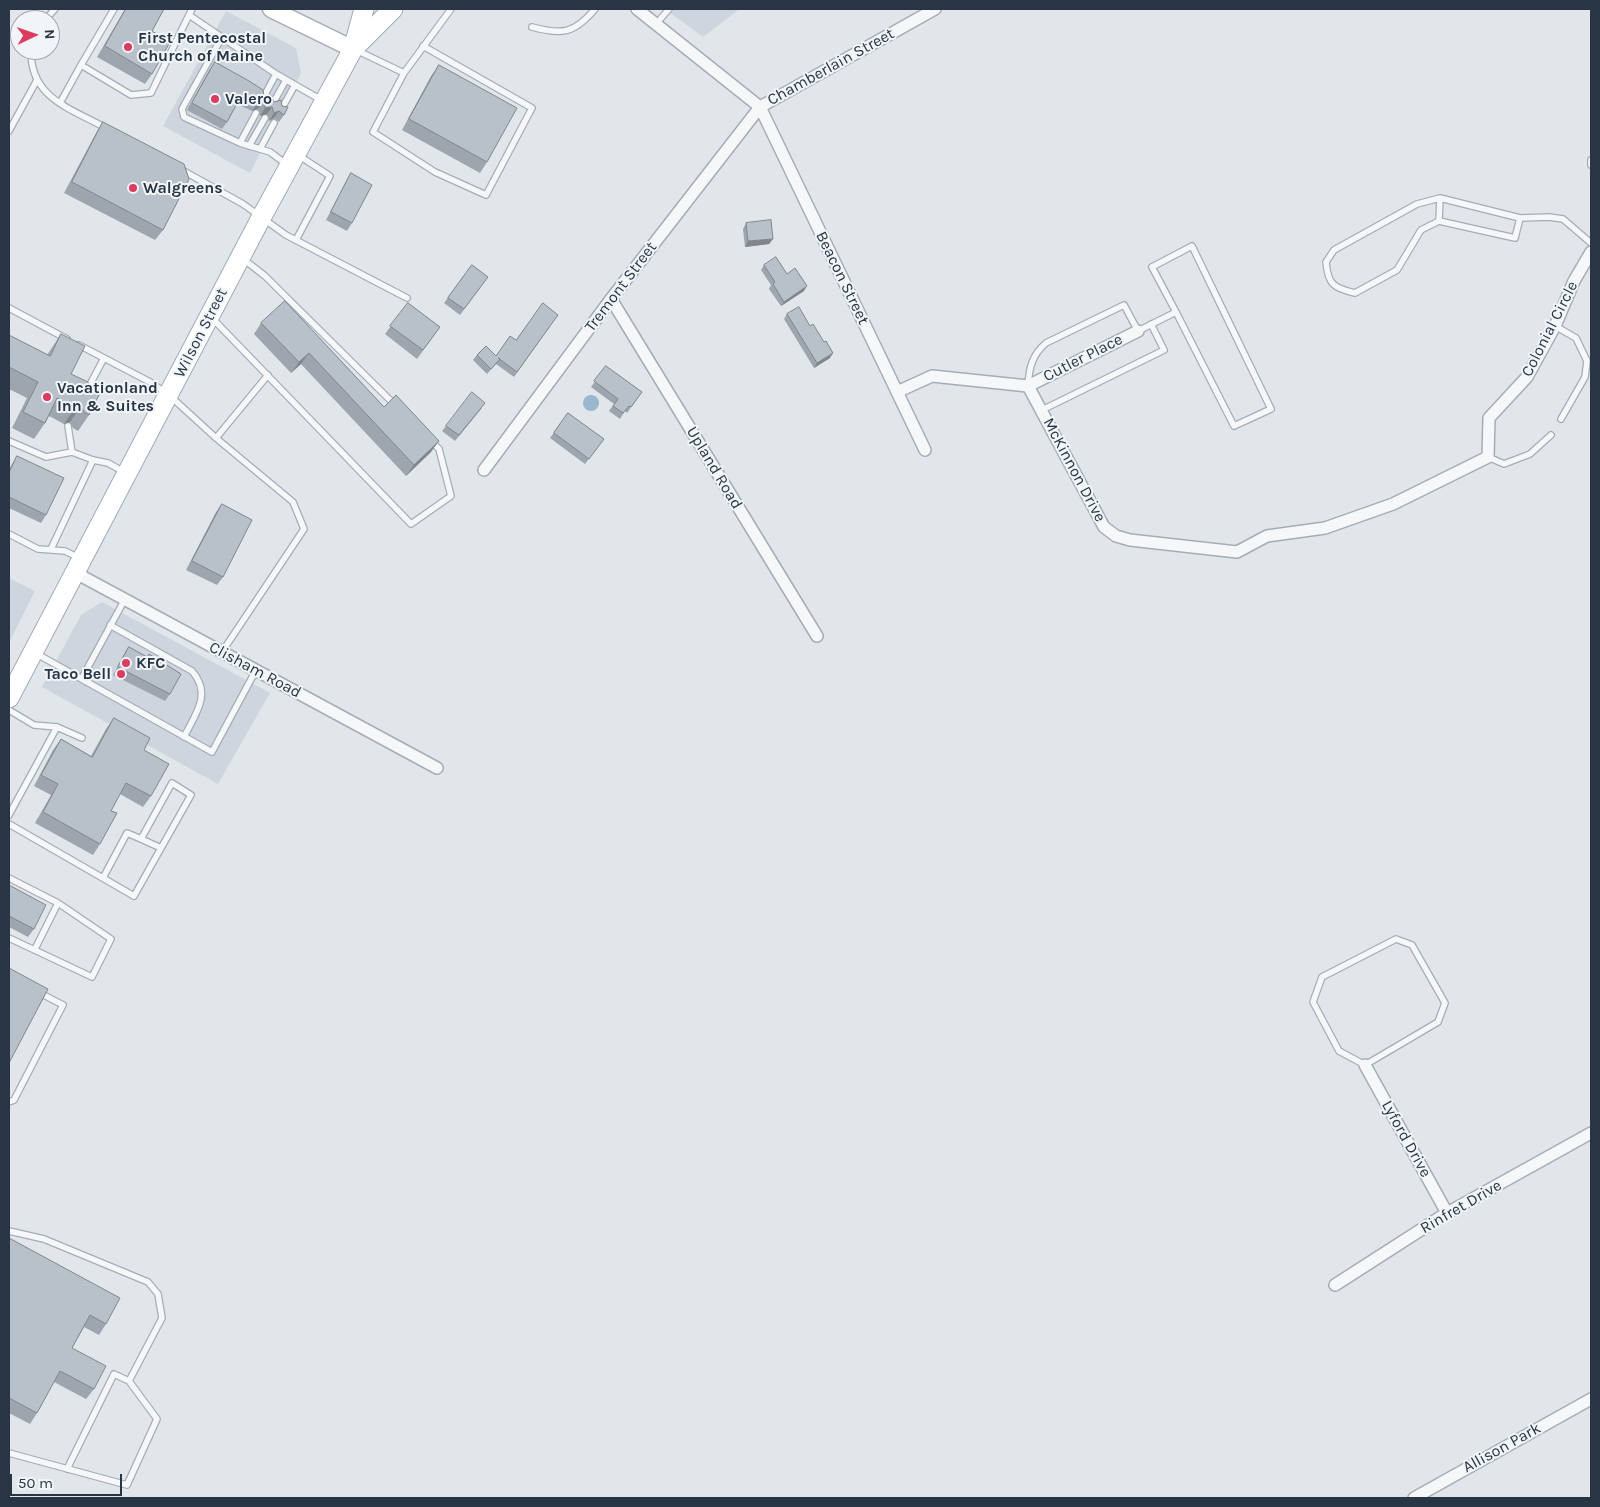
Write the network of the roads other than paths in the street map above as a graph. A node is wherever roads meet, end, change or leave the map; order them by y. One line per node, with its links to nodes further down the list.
1 (114, 9): 17 (lane)
2 (271, 9): 15 (main road)
3 (364, 9): 15 (main road, Wilson Street)
4 (393, 9): 15 (main road, Wilson Street)
5 (451, 9): 14 (lane)
6 (595, 9): 12 (lane)
7 (638, 9): 11 (street, Chamberlain Street)
8 (669, 9): 11 (lane)
9 (935, 9): 27 (street, Chamberlain Street)
10 (191, 12): 13 (lane); 17 (lane)
11 (656, 24): 27 (street, Chamberlain Street)
12 (532, 27)
13 (222, 37): 19 (lane); 34 (lane)
14 (423, 46): 18 (lane); 18 (lane)
15 (353, 48): 18 (lane); 24 (main road, Wilson Street)
16 (31, 60): 20 (lane)
17 (81, 65): 25 (lane)
18 (404, 73)
19 (276, 74): 21 (lane); 23 (lane)
20 (38, 80): 25 (lane); 32 (lane)
21 (286, 80): 22 (lane); 26 (lane)
22 (295, 86): 24 (lane); 28 (lane)
23 (262, 100)
24 (325, 102): 38 (main road, Wilson Street)
25 (60, 103): 33 (lane)
26 (272, 105)
27 (760, 107): 50 (street, Tremont Street); 60 (street, Beacon Street)
28 (281, 110)
29 (256, 113): 34 (lane)
30 (265, 118): 35 (lane)
31 (274, 123): 36 (lane)
32 (9, 131)
33 (112, 132)
34 (240, 143): 35 (lane)
35 (249, 146): 36 (lane)
36 (260, 149): 38 (lane)
37 (1591, 160): 40 (lane)
38 (293, 161): 42 (main road, Wilson Street); 45 (lane)
39 (173, 165): 42 (lane)
40 (1591, 165)
41 (1440, 198): 43 (lane); 44 (lane); 44 (lane)
42 (261, 218): 45 (lane); 48 (main road, Wilson Street)
43 (1520, 218): 44 (lane); 46 (lane)
44 (1438, 221)
45 (296, 240): 49 (lane)
46 (1591, 243)
47 (1591, 252): 55 (street, Colonial Circle)
48 (240, 257): 53 (main road, Wilson Street); 64 (lane)
49 (407, 298)
50 (611, 299): 75 (street, Tremont Street); 82 (street, Upland Road)
51 (9, 308): 57 (lane)
52 (1176, 312): 52 (lane); 54 (lane)
53 (210, 316): 58 (lane); 61 (main road, Wilson Street)
54 (1152, 324): 56 (lane); 63 (lane)
55 (1555, 326): 65 (lane); 73 (street, Colonial Circle)
56 (1138, 330): 59 (street, Cutler Place); 59 (lane)
57 (104, 358): 61 (lane); 62 (lane)
58 (268, 375): 68 (lane); 69 (lane)
59 (1028, 386): 60 (street); 63 (street, McKinnon Drive)
60 (898, 392): 71 (street, Beacon Street)
61 (169, 395): 69 (lane); 76 (main road, Wilson Street)
62 (81, 400)
63 (1042, 410): 73 (street, McKinnon Drive)
64 (404, 415)
65 (1560, 419)
66 (68, 426): 72 (lane)
67 (1551, 435): 73 (lane)
68 (425, 436)
69 (216, 438): 84 (lane)
70 (9, 441): 72 (lane)
71 (925, 450)
72 (72, 452): 74 (lane)
73 (1488, 457)
74 (93, 460): 76 (lane); 78 (lane)
75 (484, 470)
76 (126, 473): 79 (main road, Wilson Street)
77 (9, 534): 78 (lane)
78 (51, 549): 79 (lane)
79 (77, 565): 80 (street, Clisham Road); 83 (main road, Wilson Street)
80 (125, 599): 81 (lane); 84 (street, Clisham Road)
81 (110, 625): 86 (lane); 90 (lane)
82 (817, 636)
83 (33, 651): 86 (lane); 87 (main road, Wilson Street)
84 (222, 652): 85 (street, Clisham Road)
85 (256, 670): 90 (lane); 92 (street, Clisham Road)
86 (82, 678): 90 (lane)
87 (9, 698)
88 (9, 710): 89 (lane)
89 (57, 727): 91 (lane); 93 (lane)
90 (184, 737)
91 (82, 738)
92 (437, 768)
93 (9, 815)
94 (9, 824): 98 (lane)
95 (141, 839): 96 (lane); 96 (lane); 98 (lane)
96 (161, 848): 98 (lane)
97 (9, 878): 99 (lane)
98 (102, 878)
99 (58, 903): 101 (lane); 101 (lane)
100 (9, 938): 101 (lane)
101 (35, 949)
102 (32, 989): 104 (lane)
103 (1366, 1065): 103 (lane); 106 (street, Lyford Drive)
104 (9, 1102)
105 (1591, 1134): 106 (street, Rinfret Drive)
106 (1447, 1213): 108 (street, Rinfret Drive)
107 (9, 1231): 109 (lane)
108 (1335, 1285)
109 (129, 1381): 112 (lane); 112 (lane)
110 (1591, 1399): 113 (street, Allison Park)
111 (9, 1453): 112 (lane)
112 (67, 1469)
113 (1414, 1498)

